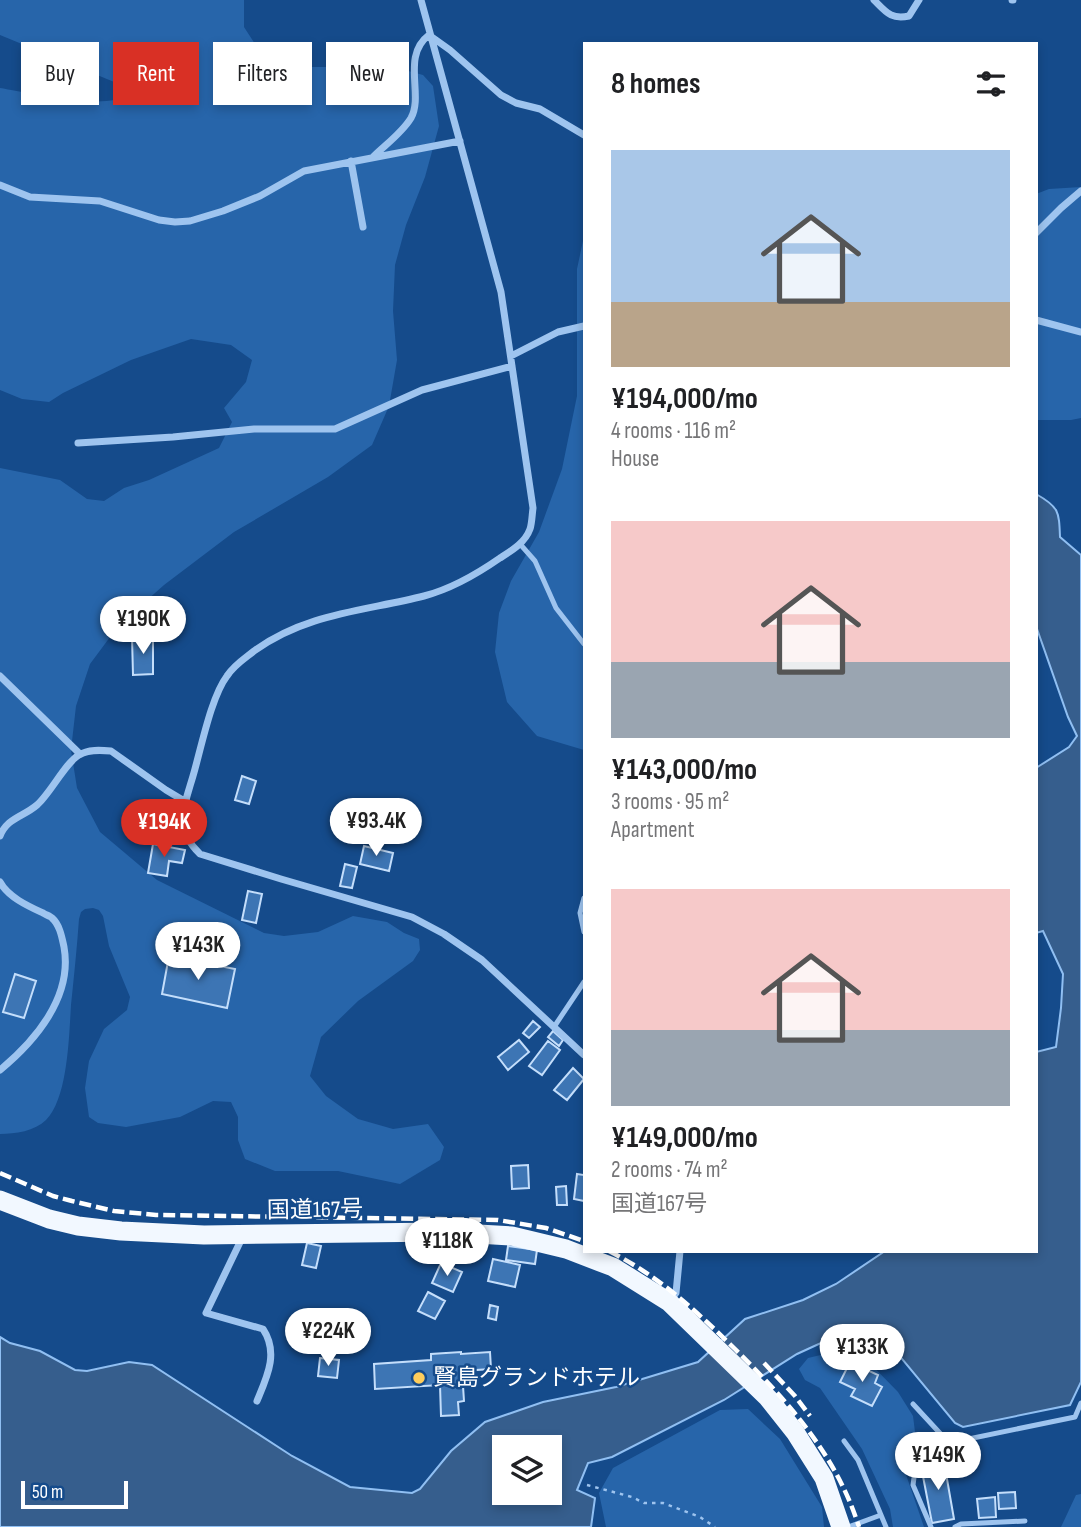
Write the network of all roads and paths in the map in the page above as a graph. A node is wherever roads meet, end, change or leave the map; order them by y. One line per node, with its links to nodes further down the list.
1 (421, 0): 4 (street)
2 (874, 0): 3 (street)
3 (919, 0)
4 (429, 36): 5 (street); 6 (street); 7 (street)
5 (583, 134)
6 (460, 141): 7 (street); 16 (street)
7 (372, 157): 8 (street)
8 (351, 161): 9 (street); 11 (street)
9 (0, 185)
10 (1081, 191): 12 (street)
11 (363, 227)
12 (1038, 231)
13 (1038, 321): 15 (street)
14 (583, 326): 16 (street)
15 (1081, 332)
16 (511, 356): 17 (street)
17 (512, 366): 18 (street); 19 (street)
18 (78, 443)
19 (520, 544): 20 (lane); 23 (street)
20 (583, 642)
21 (0, 676): 22 (street)
22 (80, 754): 23 (street); 24 (street)
23 (186, 802): 29 (street)
24 (0, 836)
25 (0, 882): 31 (street)
26 (583, 902): 27 (lane)
27 (583, 927)
28 (583, 984): 29 (lane)
29 (554, 1027): 30 (street)
30 (583, 1054)
31 (0, 1070)
32 (0, 1200): 33 (highway, 国道167号)
33 (244, 1236): 35 (highway, 国道167号); 36 (street)
34 (680, 1253): 35 (street)
35 (669, 1302): 45 (highway, 国道167号)
36 (257, 1401)
37 (1081, 1403): 40 (lane)
38 (913, 1404): 40 (lane)
39 (844, 1441): 42 (lane)
40 (949, 1443): 48 (lane)
41 (587, 1485): 44 (path)
42 (881, 1515): 46 (lane); 47 (lane)
43 (1025, 1521): 49 (lane)
44 (715, 1527)
45 (841, 1527)
46 (848, 1527)
47 (886, 1527)
48 (931, 1527)
49 (955, 1527)

